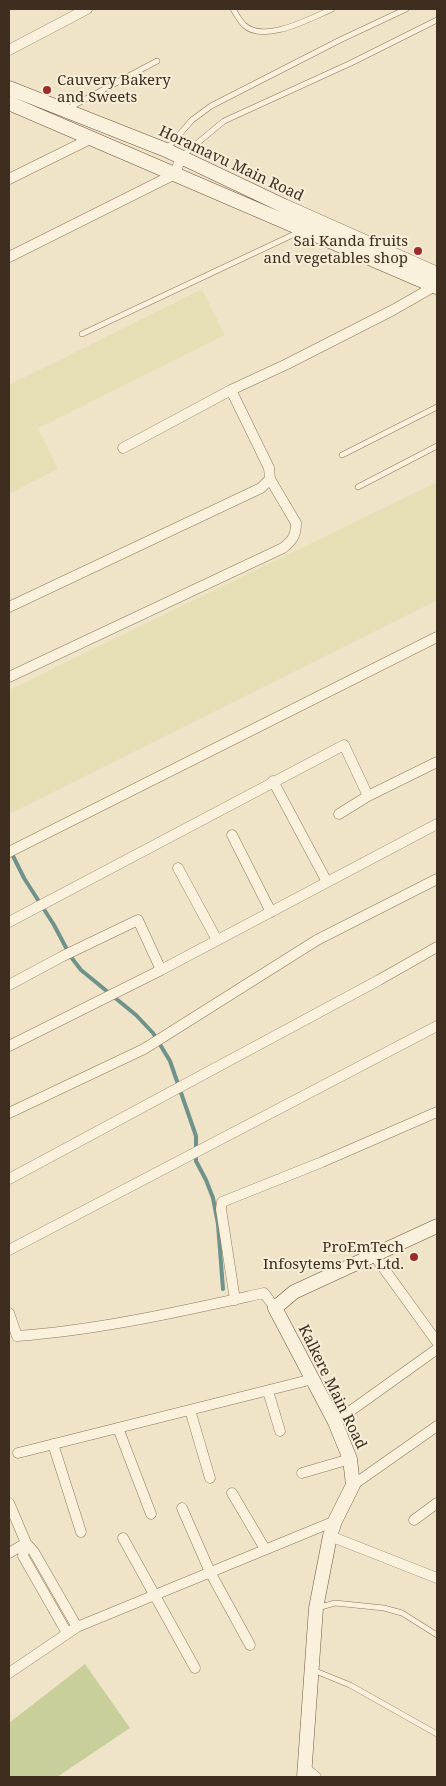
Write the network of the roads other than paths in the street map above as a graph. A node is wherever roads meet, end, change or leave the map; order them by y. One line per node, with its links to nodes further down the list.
1 (87, 9): 6 (street)
2 (233, 9): 3 (lane)
3 (332, 9)
4 (406, 9): 12 (lane)
5 (437, 20): 13 (lane)
6 (9, 50)
7 (157, 61): 10 (lane)
8 (9, 88): 10 (main road, Horamavu Main Road)
9 (9, 103): 11 (main road, Horamavu Main Road)
10 (65, 110): 12 (main road, Horamavu Main Road)
11 (92, 138): 14 (main road, Horamavu Main Road); 15 (street)
12 (166, 150): 13 (main road, Horamavu Main Road)
13 (180, 157): 14 (street); 16 (main road, Horamavu Main Road)
14 (174, 174): 17 (main road, Horamavu Main Road); 18 (street)
15 (9, 179)
16 (310, 218): 17 (lane); 19 (main road, Horamavu Main Road)
17 (302, 230): 19 (main road, Horamavu Main Road); 20 (lane)
18 (9, 257)
19 (437, 282): 21 (street)
20 (82, 334)
21 (231, 390): 24 (street); 26 (street)
22 (437, 407): 25 (lane)
23 (437, 446): 27 (lane)
24 (124, 448)
25 (342, 456)
26 (270, 479): 28 (street); 30 (street)
27 (358, 487)
28 (9, 607)
29 (437, 636): 37 (street)
30 (9, 677)
31 (437, 762): 33 (street)
32 (273, 782): 33 (street); 40 (street); 42 (street)
33 (368, 796): 34 (street)
34 (339, 814)
35 (437, 824): 40 (street)
36 (232, 835): 41 (street)
37 (9, 852)
38 (178, 868): 43 (street)
39 (437, 880): 50 (street)
40 (327, 882): 41 (street)
41 (271, 912): 43 (street)
42 (9, 922)
43 (217, 940): 45 (street)
44 (437, 947): 51 (street)
45 (161, 970): 46 (street); 48 (street)
46 (9, 985)
47 (437, 1026): 53 (street)
48 (9, 1046)
49 (437, 1112): 55 (street)
50 (9, 1113)
51 (9, 1179)
52 (437, 1226): 54 (main road)
53 (9, 1250)
54 (374, 1254): 56 (main road); 58 (street)
55 (235, 1300): 56 (street); 57 (street)
56 (275, 1308): 60 (main road, Kalkere Main Road)
57 (9, 1313)
58 (437, 1342)
59 (437, 1349): 63 (street)
60 (313, 1379): 61 (street); 63 (main road, Kalkere Main Road)
61 (268, 1391): 62 (street); 66 (street)
62 (190, 1410): 65 (street); 71 (street)
63 (335, 1422): 69 (main road, Kalkere Main Road)
64 (437, 1426): 72 (street)
65 (118, 1428): 67 (street); 77 (street)
66 (280, 1431)
67 (53, 1444): 68 (street); 80 (street)
68 (18, 1453)
69 (350, 1459): 70 (street); 72 (main road, Kalkere Main Road)
70 (302, 1473)
71 (210, 1478)
72 (353, 1485): 79 (main road)
73 (232, 1493): 84 (street)
74 (9, 1503): 83 (street)
75 (437, 1503): 78 (street)
76 (182, 1508): 86 (street)
77 (151, 1514)
78 (414, 1520)
79 (335, 1521): 81 (main road); 84 (street)
80 (81, 1532)
81 (330, 1536): 87 (street); 89 (main road)
82 (123, 1538): 88 (street)
83 (26, 1543): 85 (street); 90 (street); 91 (street)
84 (265, 1549): 86 (street)
85 (9, 1553)
86 (210, 1572): 88 (street); 93 (street)
87 (437, 1578)
88 (154, 1595): 90 (street); 94 (street)
89 (316, 1608): 92 (lane); 95 (main road)
90 (77, 1627): 91 (street)
91 (67, 1634): 96 (street)
92 (437, 1634)
93 (250, 1645)
94 (195, 1668)
95 (312, 1670): 97 (lane); 98 (main road)
96 (9, 1673)
97 (437, 1734)
98 (309, 1775)

